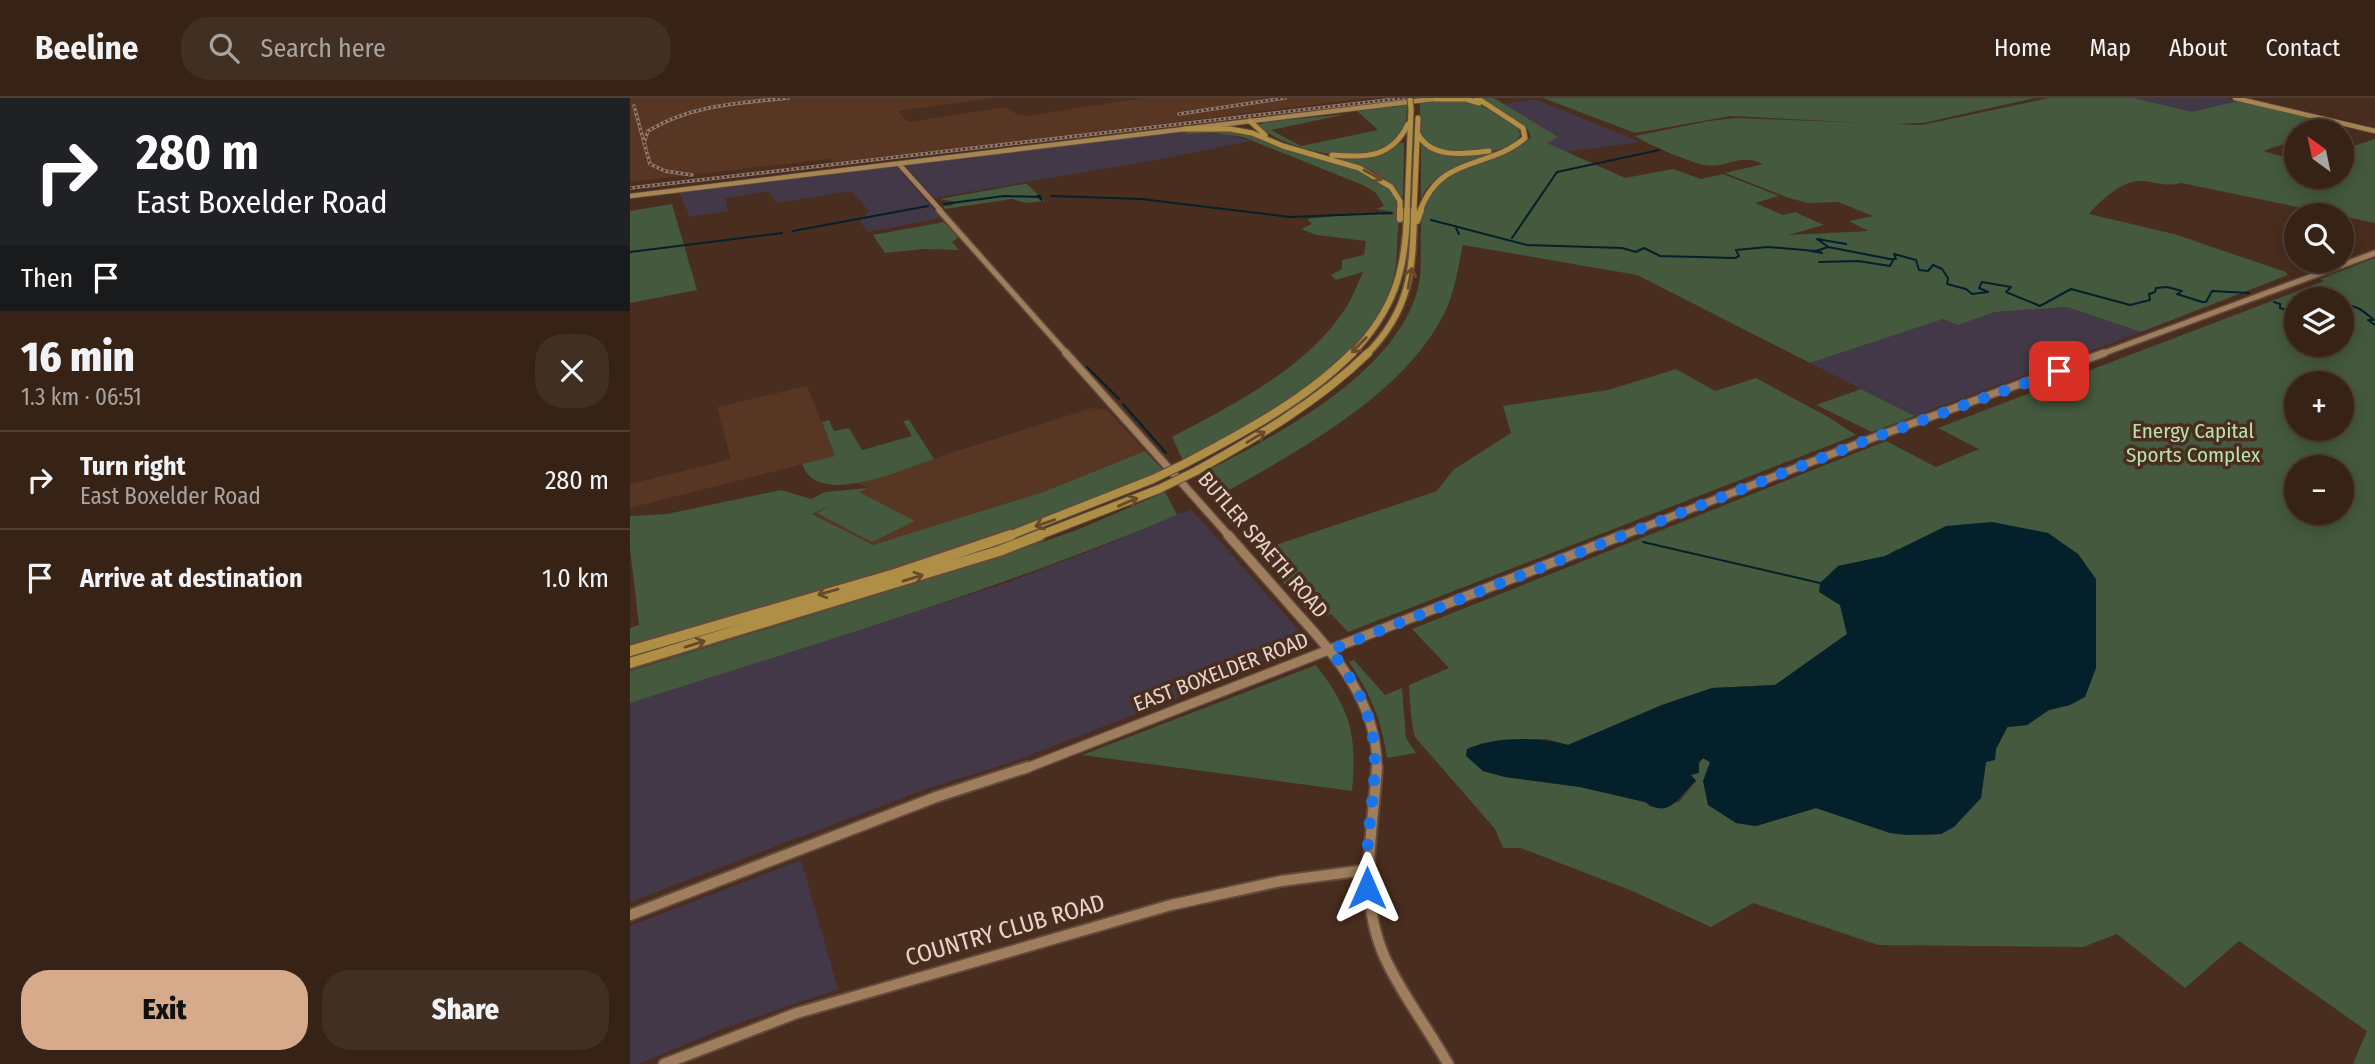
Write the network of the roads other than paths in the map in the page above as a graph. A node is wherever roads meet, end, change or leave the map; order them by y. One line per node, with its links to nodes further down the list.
1 (1410, 98): 7 (highway, bridge)
2 (1417, 98): 7 (highway)
3 (1443, 98): 5 (main road)
4 (2235, 98): 10 (main road)
5 (1435, 99): 6 (highway); 8 (main road)
6 (1476, 100): 7 (highway); 14 (highway)
7 (1414, 113): 8 (highway); 14 (highway); 16 (highway)
8 (1247, 122): 9 (main road); 11 (highway)
9 (1185, 129): 11 (highway); 12 (main road)
10 (2375, 131)
11 (1263, 137): 16 (highway, one-way to 16)
12 (899, 164): 13 (main road); 17 (main road, BUTLER SPAETH ROAD)
13 (630, 196)
14 (1413, 227): 19 (highway, one-way to 14, bridge)
15 (2375, 253): 17 (main road, EAST BOXELDER ROAD)
16 (1402, 269): 18 (highway, one-way to 18, bridge)
17 (1330, 650): 20 (main road, BUTLER SPAETH ROAD); 21 (main road, EAST BOXELDER ROAD)
18 (630, 651)
19 (630, 664)
20 (1366, 870): 22 (main road, COUNTRY CLUB ROAD); 23 (main road, BUTLER SPAETH ROAD)
21 (630, 915)
22 (664, 1064)
23 (1448, 1064)

